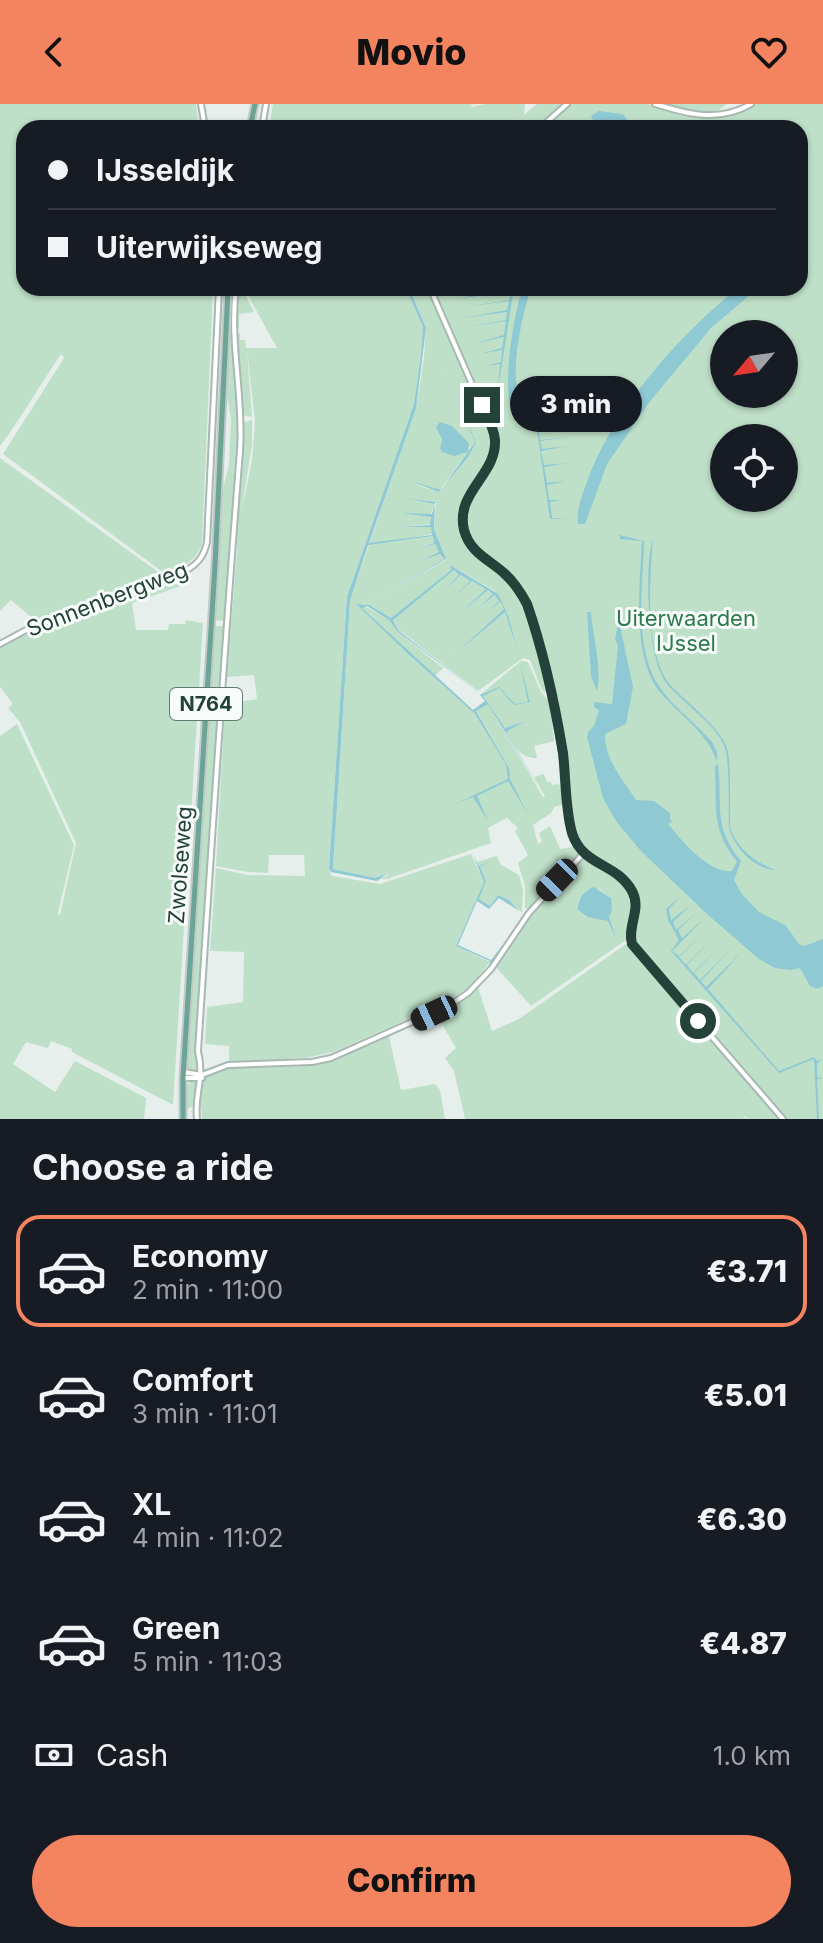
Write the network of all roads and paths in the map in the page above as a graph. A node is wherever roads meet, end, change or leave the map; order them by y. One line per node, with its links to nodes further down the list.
1 (567, 104): 4 (street)
2 (655, 104): 3 (street)
3 (751, 104)
4 (549, 120)
5 (219, 296): 11 (street, Sonnenbergweg)
6 (228, 296): 9 (main road, Zwolseweg / N764)
7 (236, 296): 10 (street, Zwolseweg)
8 (433, 296): 12 (street)
9 (211, 622): 10 (street); 13 (main road, Zwolseweg / N764)
10 (226, 624): 14 (street, Zwolseweg)
11 (0, 644)
12 (583, 854): 14 (street); 19 (street)
13 (183, 1075): 14 (street); 15 (main road, Zwolseweg / N764)
14 (202, 1076): 16 (street, Zwolseweg)
15 (182, 1110): 16 (street); 17 (main road, Zwolseweg / N764)
16 (196, 1110): 18 (street, Zwolseweg)
17 (183, 1119)
18 (197, 1119)
19 (783, 1119)

